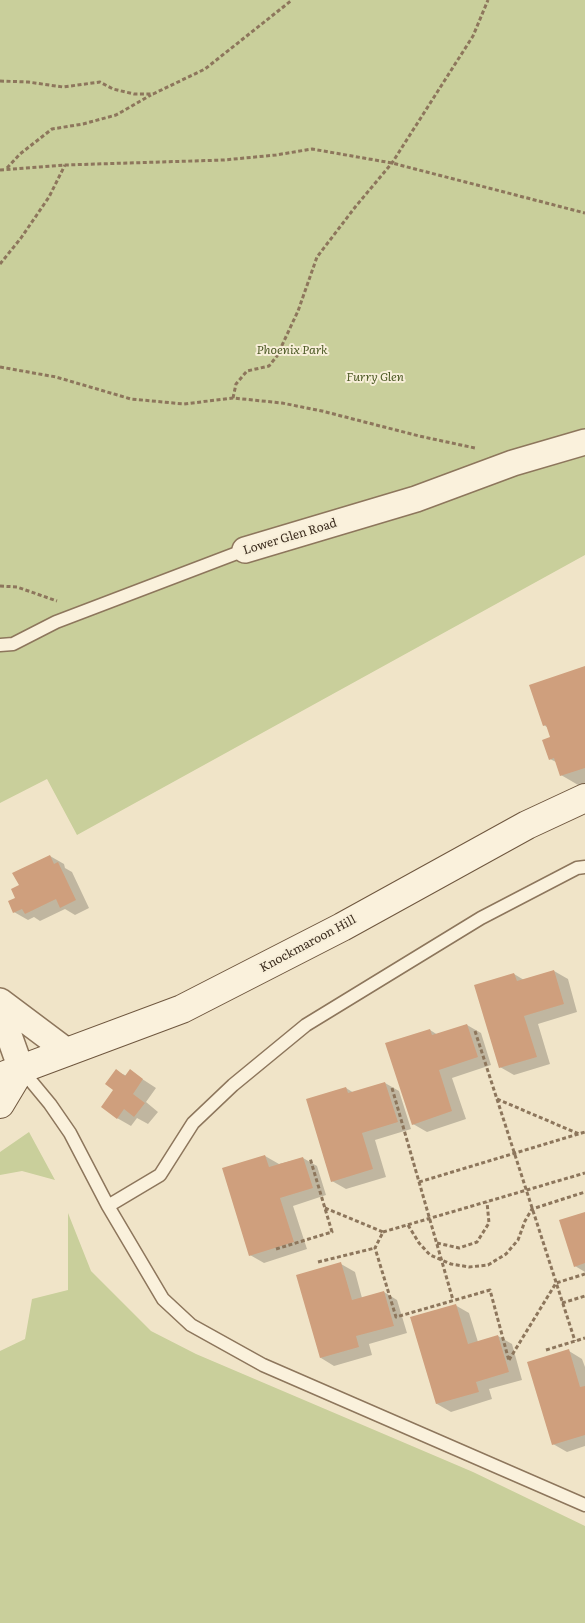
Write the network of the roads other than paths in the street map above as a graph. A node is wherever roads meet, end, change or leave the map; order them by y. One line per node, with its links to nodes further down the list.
1 (585, 442): 2 (street, Lower Glen Road)
2 (244, 550): 3 (lane, Lower Glen Road)
3 (0, 645)
4 (585, 798): 8 (street, Knockmaroon Hill)
5 (585, 866): 11 (lane)
6 (0, 1001): 8 (street)
7 (0, 1010): 9 (street)
8 (68, 1052): 9 (street, Knockmaroon Hill)
9 (11, 1073): 10 (street); 11 (lane)
10 (0, 1104)
11 (108, 1206): 12 (lane)
12 (585, 1505)

